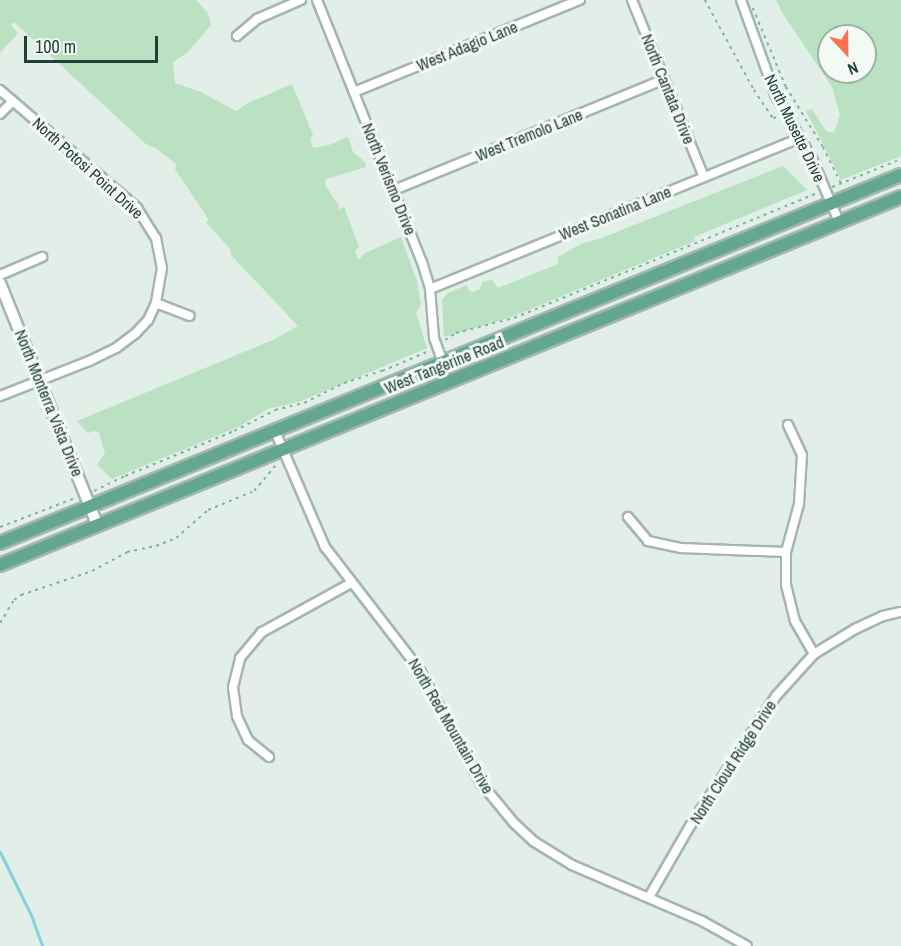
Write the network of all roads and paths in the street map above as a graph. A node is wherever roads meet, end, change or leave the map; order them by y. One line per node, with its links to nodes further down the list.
1 (301, 0): 8 (street)
2 (317, 0): 11 (street, North Verismo Drive)
3 (580, 0): 11 (street, West Adagio Lane)
4 (632, 0): 9 (street, North Cantata Drive)
5 (705, 0): 14 (path)
6 (741, 0): 14 (street, North Musette Drive)
7 (750, 0): 19 (path)
8 (237, 36)
9 (664, 79): 18 (street, North Cantata Drive); 20 (street, West Tremolo Lane)
10 (0, 90): 12 (street, North Potosi Point Drive)
11 (354, 92): 20 (street, North Verismo Drive)
12 (14, 101): 13 (street); 29 (street, North Potosi Point Drive)
13 (0, 114)
14 (787, 117): 15 (street, North Musette Drive)
15 (800, 138): 18 (street, West Sonatina Lane); 21 (street, North Musette Drive)
16 (901, 159): 19 (path)
17 (901, 175): 23 (main road, West Tangerine Road)
18 (704, 177): 28 (street, West Sonatina Lane)
19 (841, 183): 21 (path)
20 (394, 190): 28 (street, North Verismo Drive)
21 (825, 190): 23 (street, North Musette Drive); 31 (path)
22 (901, 197): 24 (main road, West Tangerine Road)
23 (831, 204): 24 (street, North Musette Drive); 33 (main road, West Tangerine Road)
24 (838, 222): 38 (main road, West Tangerine Road)
25 (42, 257): 26 (street)
26 (0, 275)
27 (0, 283): 34 (street, North Monterra Vista Drive)
28 (430, 289): 33 (street, North Verismo Drive)
29 (156, 303): 30 (street); 34 (street, North Potosi Point Drive)
30 (190, 316)
31 (443, 341)
32 (430, 350): 39 (path)
33 (443, 363): 37 (main road, West Tangerine Road)
34 (40, 381): 35 (street, North Potosi Point Drive); 39 (street, North Monterra Vista Drive)
35 (0, 396)
36 (788, 426): 44 (street)
37 (275, 431): 38 (street, North Red Mountain Drive); 39 (main road, West Tangerine Road)
38 (284, 453): 41 (main road, West Tangerine Road); 46 (street, North Red Mountain Drive); 48 (path)
39 (87, 500): 41 (street, North Monterra Vista Drive); 42 (path); 43 (main road, West Tangerine Road)
40 (628, 517): 44 (street)
41 (97, 524): 45 (main road, West Tangerine Road)
42 (0, 527)
43 (0, 543)
44 (786, 552): 49 (street)
45 (0, 565)
46 (351, 583): 50 (street); 51 (street, North Red Mountain Drive)
47 (901, 612): 49 (street, North Cloud Ridge Drive)
48 (0, 622)
49 (814, 654): 51 (street, North Cloud Ridge Drive)
50 (269, 757)
51 (649, 897): 52 (street, North Red Mountain Drive)
52 (747, 946)

